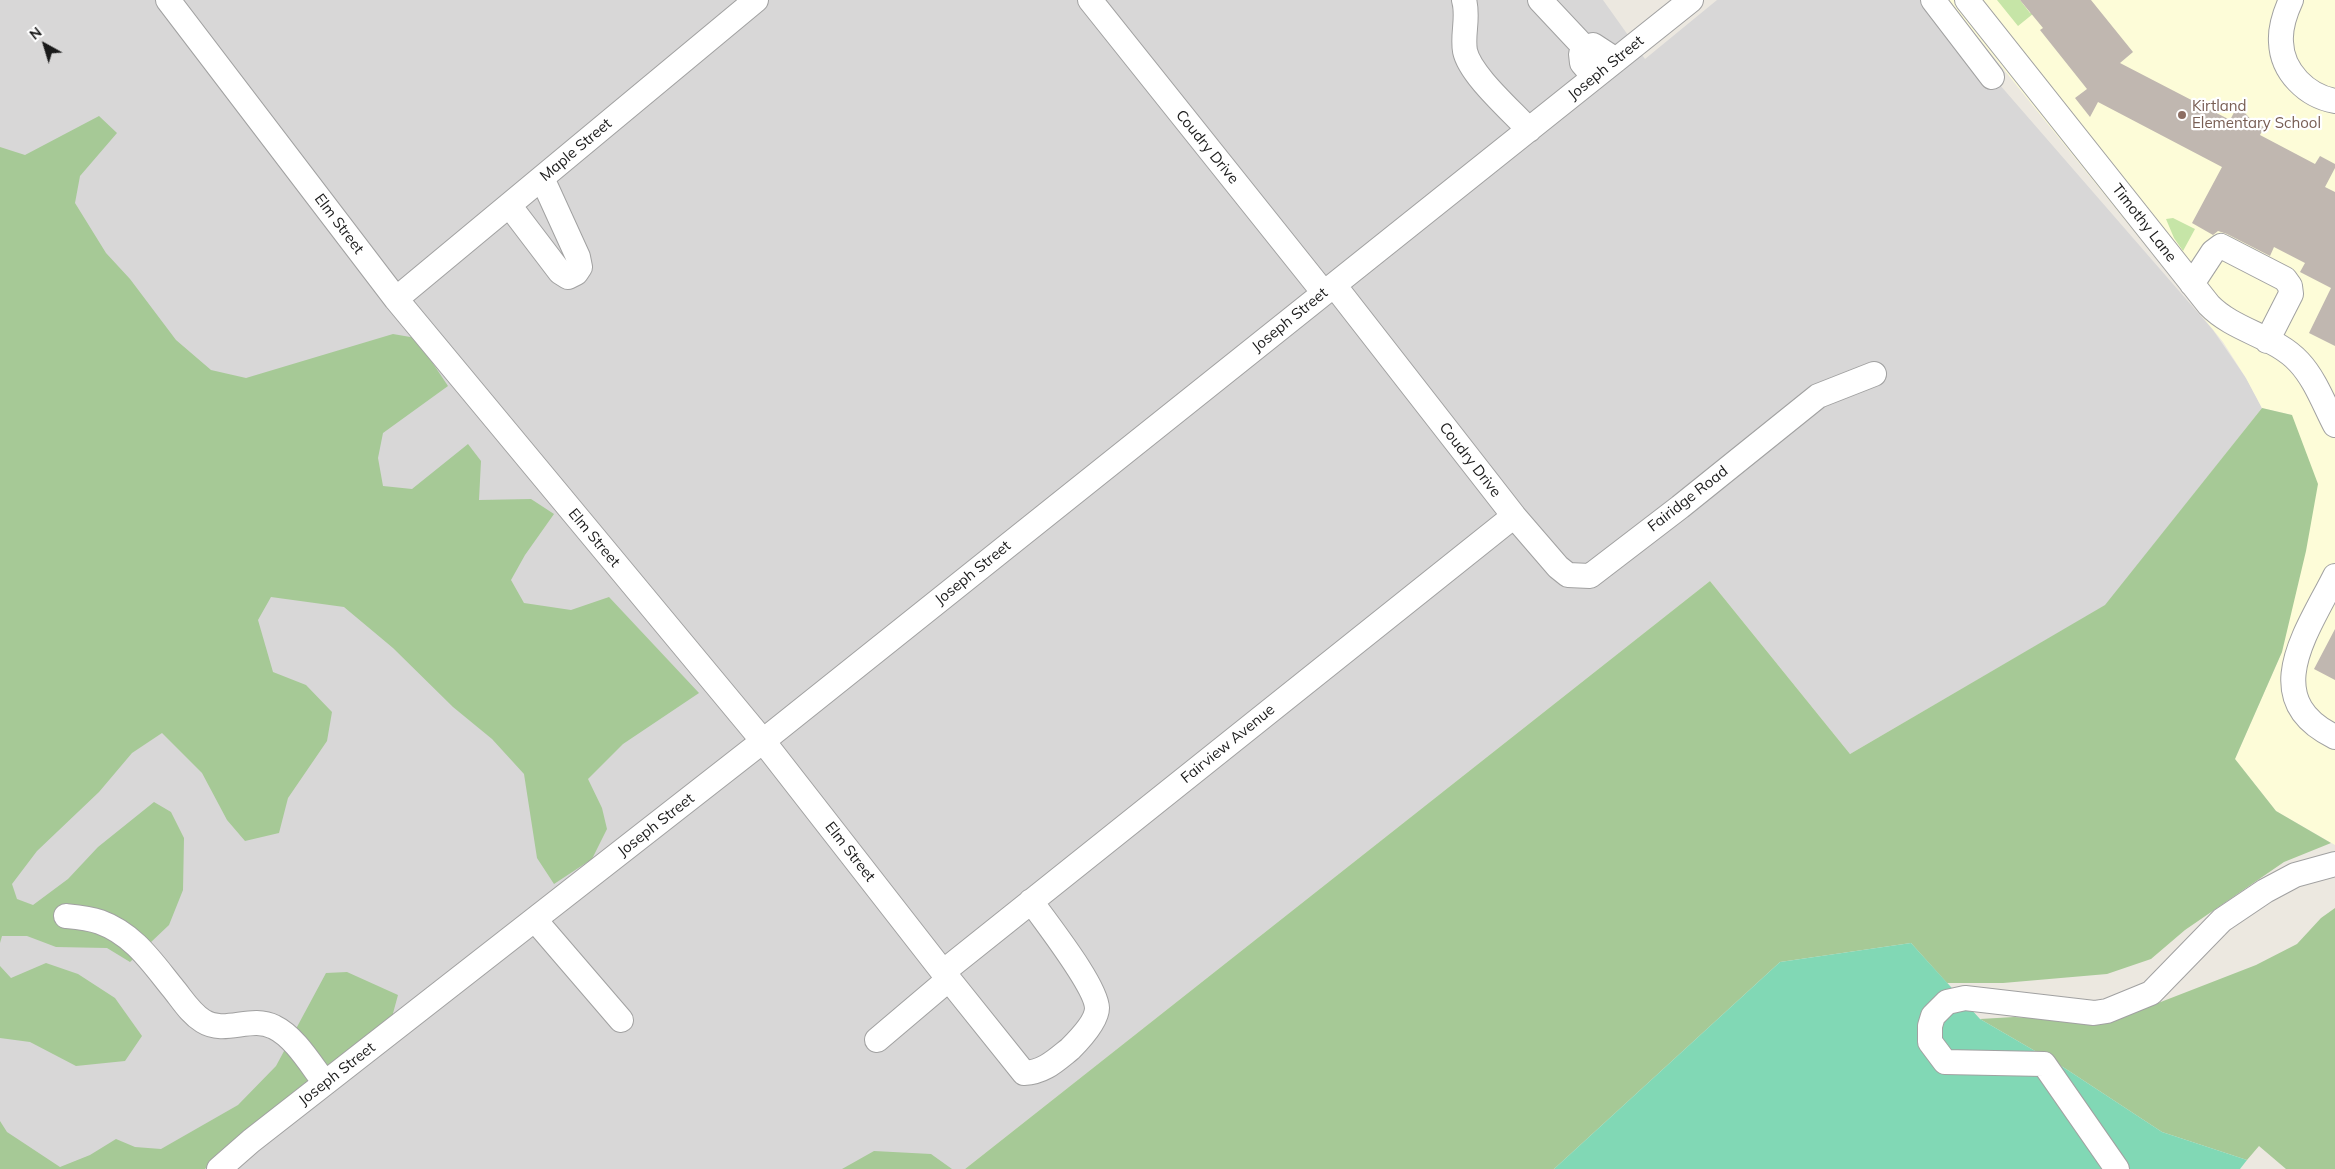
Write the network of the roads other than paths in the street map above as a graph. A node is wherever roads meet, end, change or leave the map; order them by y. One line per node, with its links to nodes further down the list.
1 (168, 0): 20 (street, Elm Street)
2 (756, 0): 16 (street, Maple Street)
3 (1090, 0): 19 (street, Coudry Drive)
4 (1464, 0): 15 (street)
5 (1540, 0): 10 (street)
6 (1933, 0): 13 (street)
7 (1967, 0): 18 (street, Timothy Lane)
8 (2291, 0): 14 (street)
9 (1677, 4): 11 (street, Joseph Street)
10 (1585, 48): 11 (street); 12 (street)
11 (1616, 60): 12 (street, Joseph Street)
12 (1594, 77): 15 (street, Joseph Street)
13 (1992, 77)
14 (2335, 101)
15 (1529, 130): 19 (street, Joseph Street)
16 (542, 178): 17 (street, Maple Street); 17 (street)
17 (509, 205): 20 (street, Maple Street)
18 (2192, 284): 21 (street, Timothy Lane); 21 (street)
19 (1329, 289): 24 (street, Coudry Drive); 27 (street, Joseph Street)
20 (396, 299): 27 (street, Elm Street)
21 (2267, 341): 23 (street, Timothy Lane)
22 (1874, 374): 24 (street, Fairidge Road)
23 (2335, 425)
24 (1514, 516): 29 (street, Fairview Avenue)
25 (2335, 576): 26 (street)
26 (2335, 737)
27 (763, 741): 31 (street, Joseph Street); 32 (street, Elm Street)
28 (2335, 864): 37 (street)
29 (1031, 901): 32 (street, Fairview Avenue); 32 (street, Elm Street)
30 (66, 916): 35 (street)
31 (534, 920): 33 (street); 35 (street, Joseph Street)
32 (946, 975): 34 (street, Fairview Avenue)
33 (621, 1020)
34 (877, 1040)
35 (325, 1083): 36 (street, Joseph Street)
36 (219, 1169)
37 (2117, 1169)

